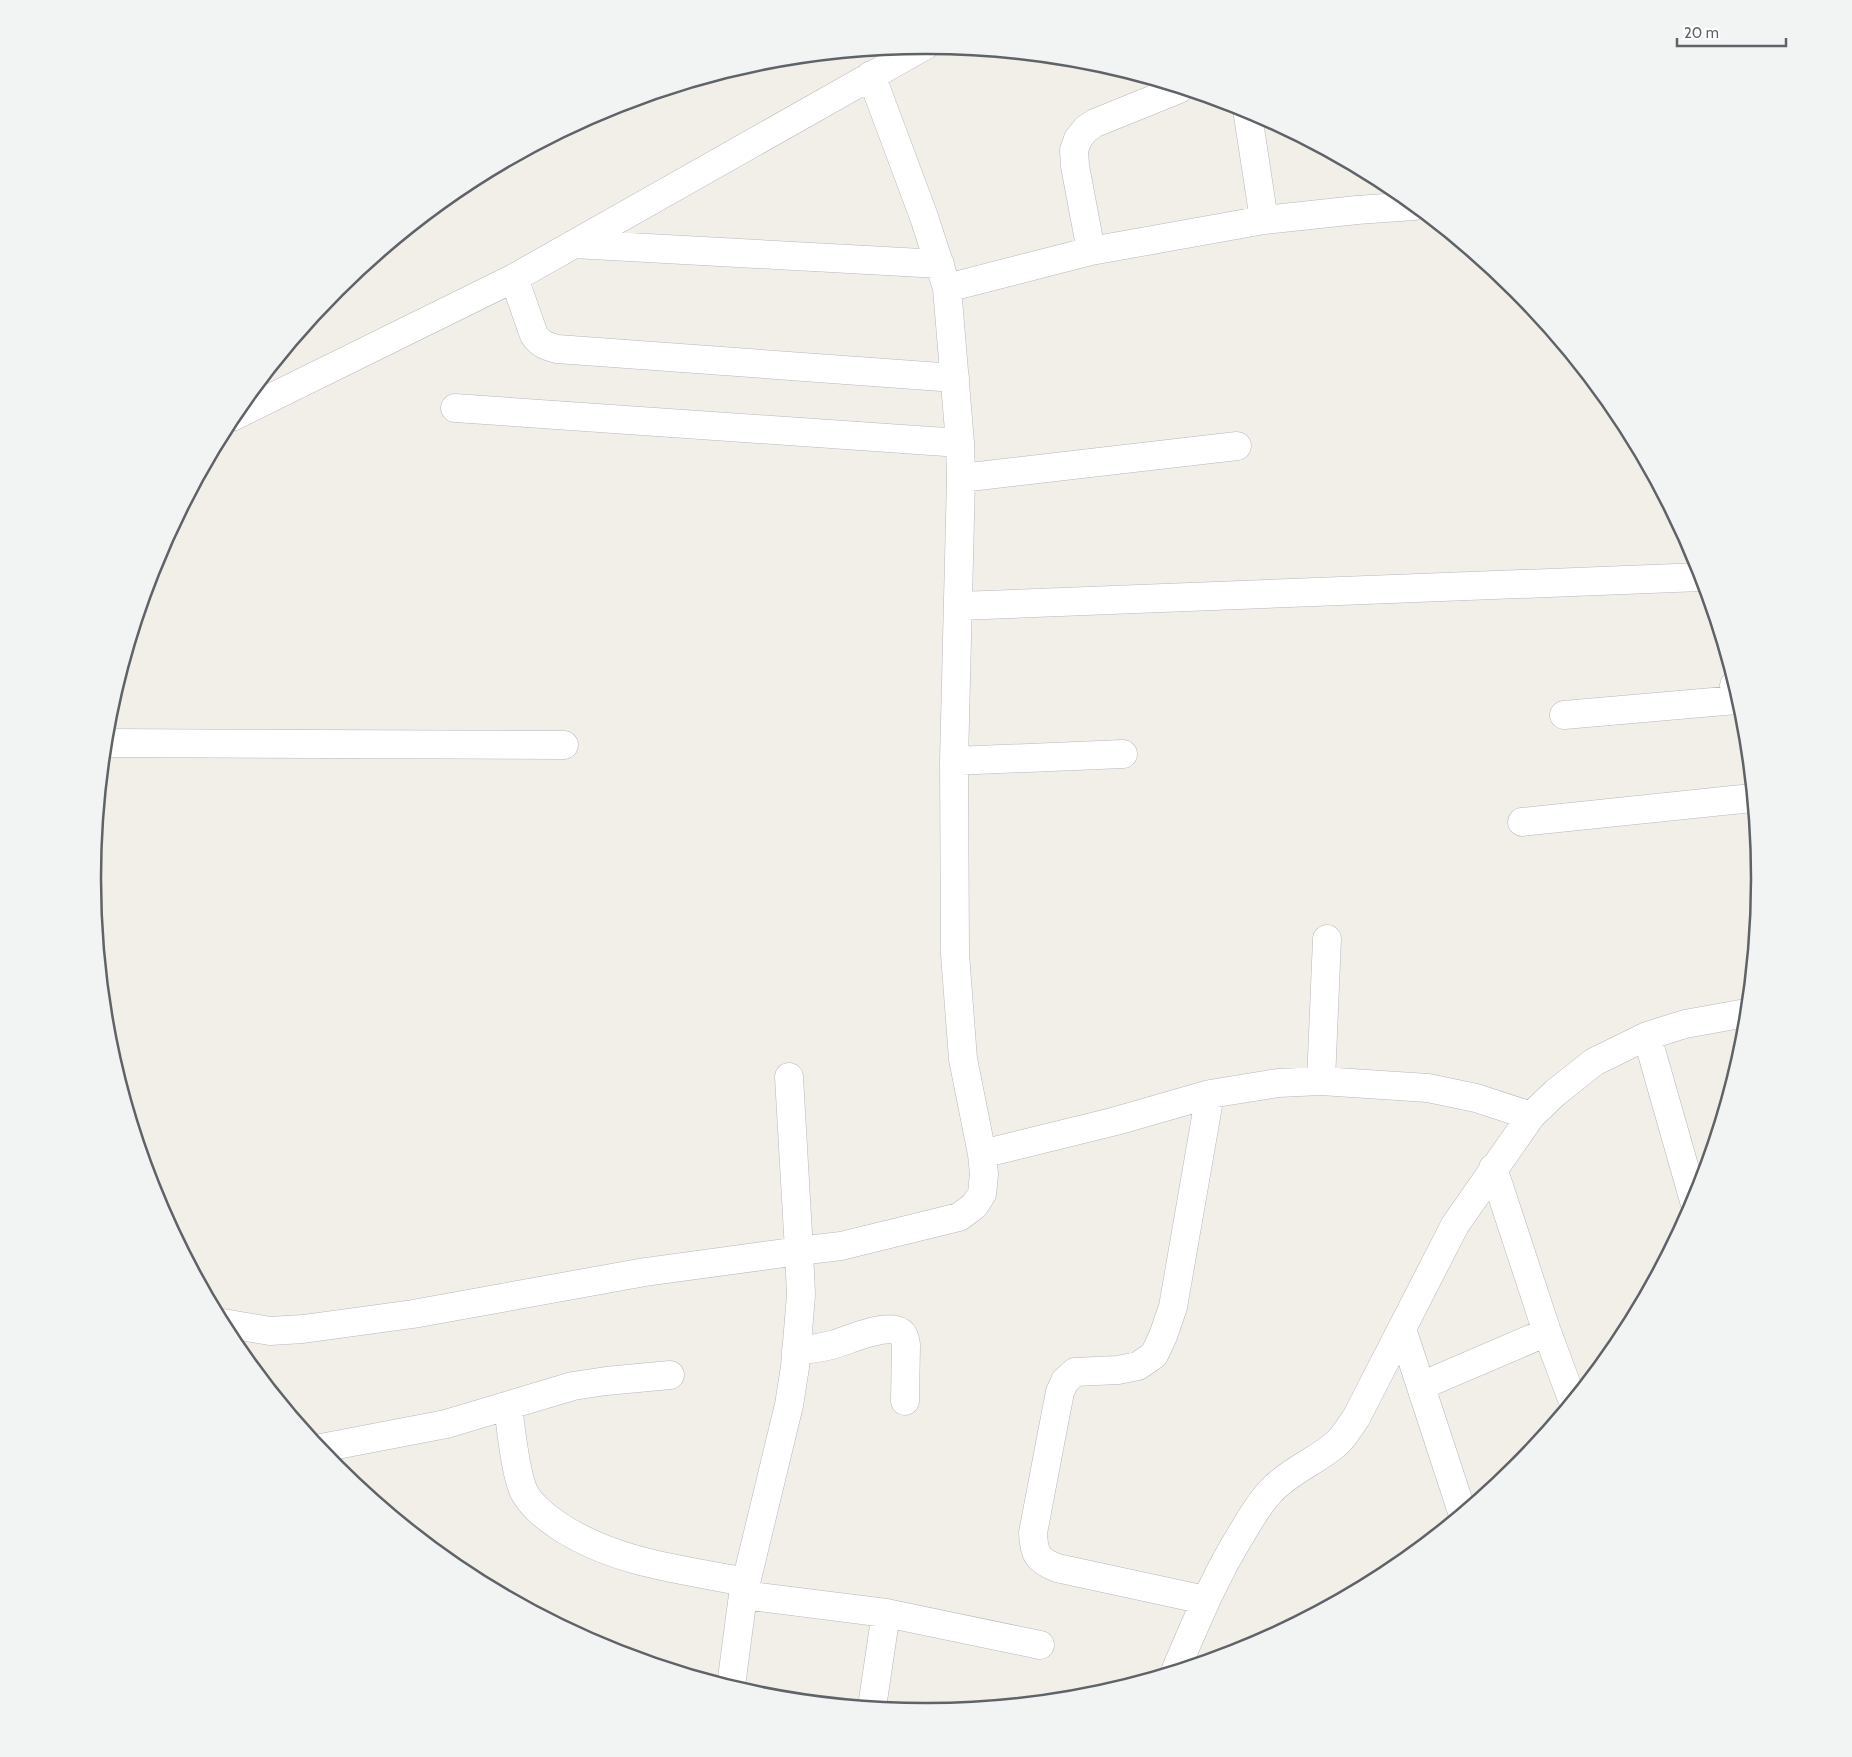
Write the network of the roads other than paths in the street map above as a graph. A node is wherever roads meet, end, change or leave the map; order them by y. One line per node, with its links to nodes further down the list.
1 (908, 55): 2 (street)
2 (871, 75): 7 (street); 9 (street)
3 (1172, 92): 8 (street)
4 (1248, 120): 6 (street)
5 (1403, 207): 6 (street)
6 (1264, 220): 8 (street)
7 (574, 244): 9 (street); 10 (street)
8 (1091, 251): 9 (street)
9 (944, 276): 11 (street)
10 (514, 278): 11 (street); 13 (street)
11 (955, 378): 14 (street)
12 (455, 408): 14 (street)
13 (248, 409)
14 (960, 443): 16 (street)
15 (1237, 446): 16 (street)
16 (962, 478): 18 (street)
17 (1693, 577): 18 (street)
18 (960, 606): 24 (street)
19 (1730, 696): 20 (street)
20 (1564, 715)
21 (113, 743): 22 (street)
22 (564, 745)
23 (1123, 754): 24 (street)
24 (954, 761): 34 (street)
25 (1747, 799): 26 (street)
26 (1522, 822)
27 (1327, 939): 31 (street)
28 (1739, 1014): 29 (street)
29 (1647, 1036): 33 (street); 36 (street)
30 (789, 1078): 37 (street)
31 (1321, 1081): 32 (street); 33 (street)
32 (1210, 1094): 34 (street); 50 (street)
33 (1531, 1116): 35 (street)
34 (982, 1154): 37 (street)
35 (1493, 1168): 39 (street); 40 (street)
36 (1690, 1188)
37 (799, 1251): 38 (street); 41 (street)
38 (232, 1325)
39 (1402, 1329): 43 (street); 50 (street)
40 (1547, 1332): 43 (street); 44 (street)
41 (796, 1351): 45 (street); 49 (street)
42 (670, 1375): 46 (street)
43 (1420, 1386): 48 (street)
44 (1570, 1393)
45 (905, 1401)
46 (508, 1406): 47 (street); 49 (street)
47 (329, 1447)
48 (1460, 1507)
49 (745, 1589): 51 (street); 54 (street)
50 (1205, 1600): 53 (street)
51 (886, 1613): 52 (street); 55 (street)
52 (1040, 1645)
53 (1179, 1663)
54 (732, 1679)
55 (873, 1701)

